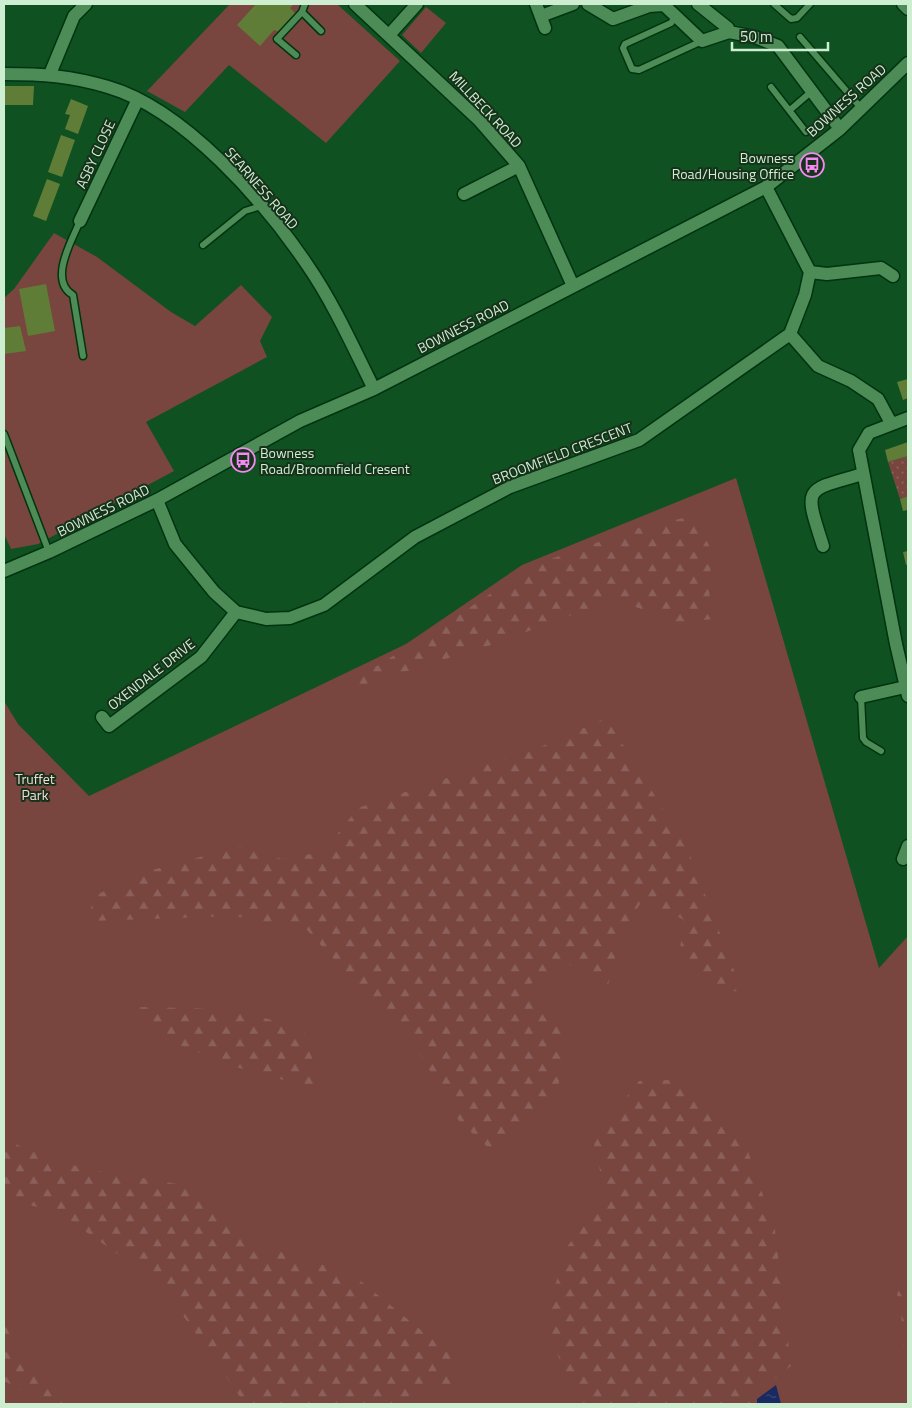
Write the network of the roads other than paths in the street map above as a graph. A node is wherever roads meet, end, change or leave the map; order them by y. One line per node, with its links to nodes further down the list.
1 (86, 4): 23 (street)
2 (305, 4): 13 (lane)
3 (355, 4): 17 (street, MILLBECK ROAD)
4 (417, 4): 17 (street)
5 (536, 4): 6 (street)
6 (573, 4)
7 (588, 4): 14 (street)
8 (698, 4): 16 (street)
9 (774, 4): 10 (lane)
10 (810, 4)
11 (903, 4): 12 (street)
12 (908, 9)
13 (302, 12): 15 (lane); 20 (lane)
14 (676, 16): 19 (street); 19 (lane)
15 (321, 31)
16 (729, 32): 19 (street); 25 (street)
17 (390, 34): 31 (street, MILLBECK ROAD)
18 (800, 37): 27 (lane)
19 (702, 41)
20 (296, 55)
21 (908, 64): 27 (street, BOWNESS ROAD)
22 (4, 74): 23 (street, SEARNESS ROAD)
23 (50, 74): 26 (street, SEARNESS ROAD)
24 (771, 87): 28 (lane)
25 (813, 90): 28 (lane); 29 (street)
26 (138, 99): 34 (street, SEARNESS ROAD); 35 (street, ASBY CLOSE)
27 (861, 108): 29 (street, BOWNESS ROAD)
28 (790, 110): 30 (lane)
29 (840, 129): 32 (street, BOWNESS ROAD)
30 (806, 132)
31 (518, 166): 33 (street); 39 (street, MILLBECK ROAD)
32 (766, 187): 37 (street); 39 (street, BOWNESS ROAD)
33 (464, 194)
34 (261, 206): 36 (lane); 42 (street, SEARNESS ROAD)
35 (80, 221): 41 (lane)
36 (202, 245)
37 (810, 272): 38 (street); 40 (street)
38 (893, 276)
39 (573, 286): 42 (street, BOWNESS ROAD)
40 (790, 334): 44 (street); 51 (street, BROOMFIELD CRESCENT)
41 (83, 356)
42 (374, 389): 47 (street, BOWNESS ROAD)
43 (908, 418): 44 (street)
44 (891, 423): 46 (street)
45 (4, 434): 49 (lane)
46 (863, 474): 48 (street); 52 (street)
47 (158, 500): 49 (street, BOWNESS ROAD); 51 (street, BROOMFIELD CRESCENT)
48 (823, 546)
49 (49, 552): 50 (street, BOWNESS ROAD)
50 (4, 571)
51 (236, 612): 54 (street, OXENDALE DRIVE)
52 (907, 691): 53 (street)
53 (861, 697): 55 (lane)
54 (102, 717)
55 (881, 751)
56 (908, 846): 57 (street)
57 (904, 859)

